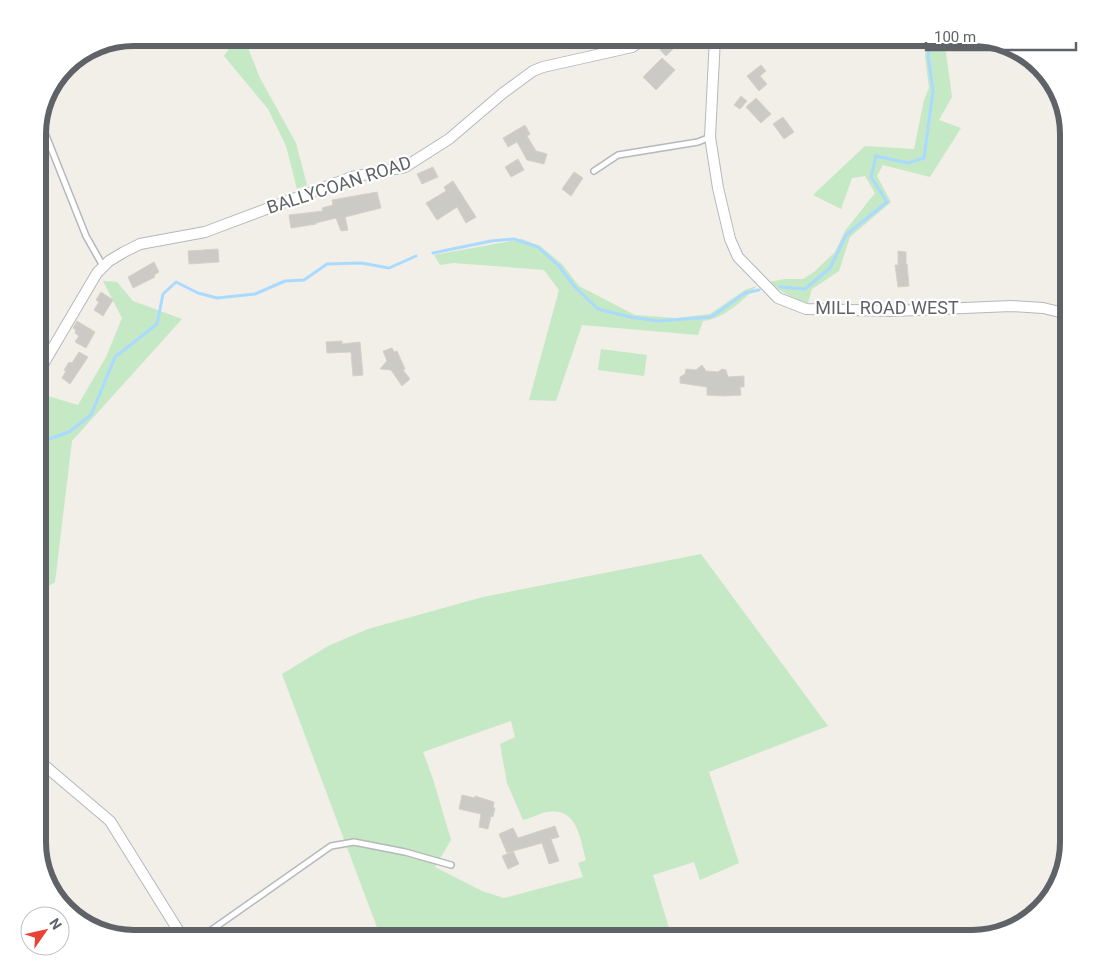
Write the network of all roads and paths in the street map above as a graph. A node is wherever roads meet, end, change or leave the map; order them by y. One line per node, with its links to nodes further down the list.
1 (632, 46): 6 (street, BALLYCOAN ROAD)
2 (715, 46): 4 (street, MILL ROAD WEST)
3 (46, 136): 6 (lane)
4 (710, 137): 5 (lane); 7 (street, MILL ROAD WEST)
5 (594, 170)
6 (104, 266): 8 (street, BALLYCOAN ROAD)
7 (1060, 312)
8 (46, 359)
9 (46, 767): 11 (street)
10 (451, 865): 12 (lane)
11 (178, 930)
12 (211, 930)

